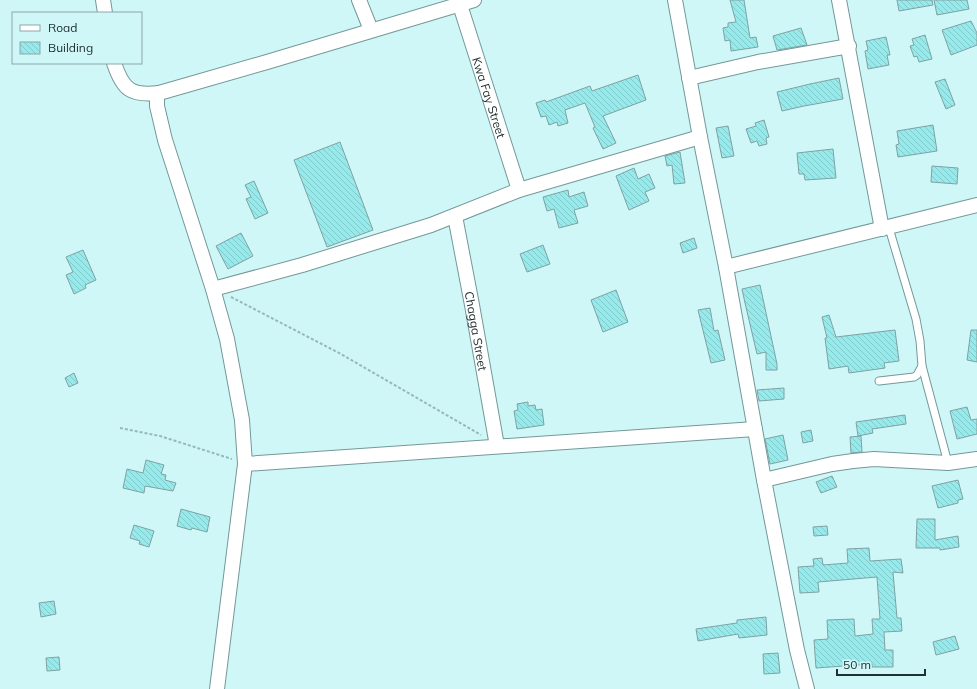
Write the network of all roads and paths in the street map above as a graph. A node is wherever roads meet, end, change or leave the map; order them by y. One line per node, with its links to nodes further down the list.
1 (103, 0): 7 (street)
2 (359, 0): 8 (street)
3 (474, 0): 6 (street)
4 (675, 0): 11 (street)
5 (839, 0): 9 (street)
6 (460, 5): 8 (street); 14 (street, Kwa Fay Street)
7 (104, 12)
8 (371, 30): 12 (street)
9 (849, 46): 11 (street); 17 (street)
10 (114, 64): 12 (street)
11 (689, 78): 13 (street)
12 (159, 93): 19 (street)
13 (700, 137): 14 (street); 18 (street)
14 (519, 190): 16 (street)
15 (977, 206): 17 (street)
16 (455, 216): 19 (street); 24 (street, Chagga Street)
17 (885, 228): 18 (street); 20 (lane)
18 (726, 267): 23 (street)
19 (213, 289): 24 (path); 27 (street)
20 (922, 366): 21 (lane); 26 (lane)
21 (879, 380)
22 (120, 428): 27 (path)
23 (755, 429): 24 (street); 28 (street)
24 (496, 446): 27 (street)
25 (977, 459): 26 (street)
26 (948, 463): 28 (street)
27 (245, 464): 29 (street)
28 (764, 480): 30 (street)
29 (217, 689)
30 (807, 689)

